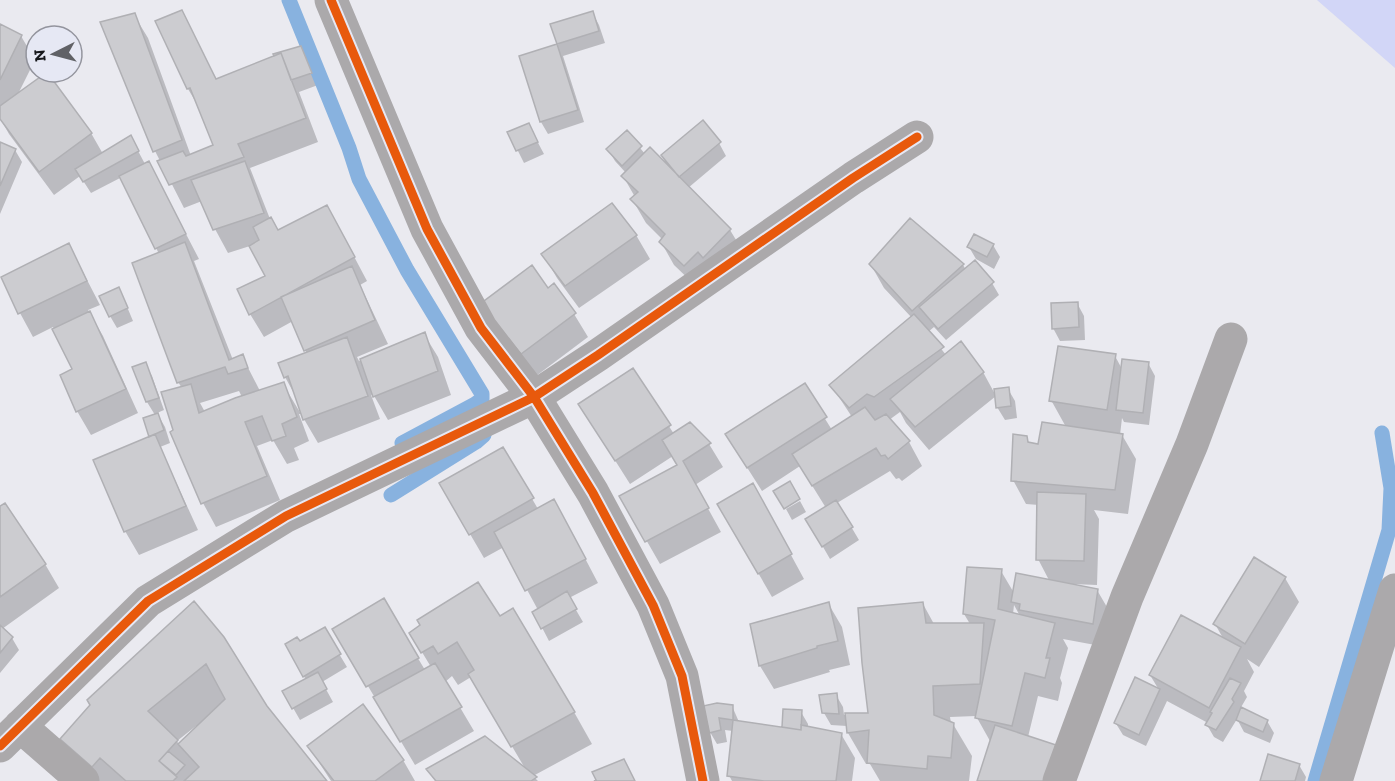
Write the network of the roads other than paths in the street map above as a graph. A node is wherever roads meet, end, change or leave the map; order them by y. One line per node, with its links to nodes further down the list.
1 (331, 0): 4 (street)
2 (917, 137): 4 (street)
3 (1231, 339): 9 (street)
4 (534, 397): 6 (street); 8 (street)
5 (1395, 590): 10 (street)
6 (10, 736): 7 (street)
7 (83, 781)
8 (703, 781)
9 (1059, 781)
10 (1336, 781)

